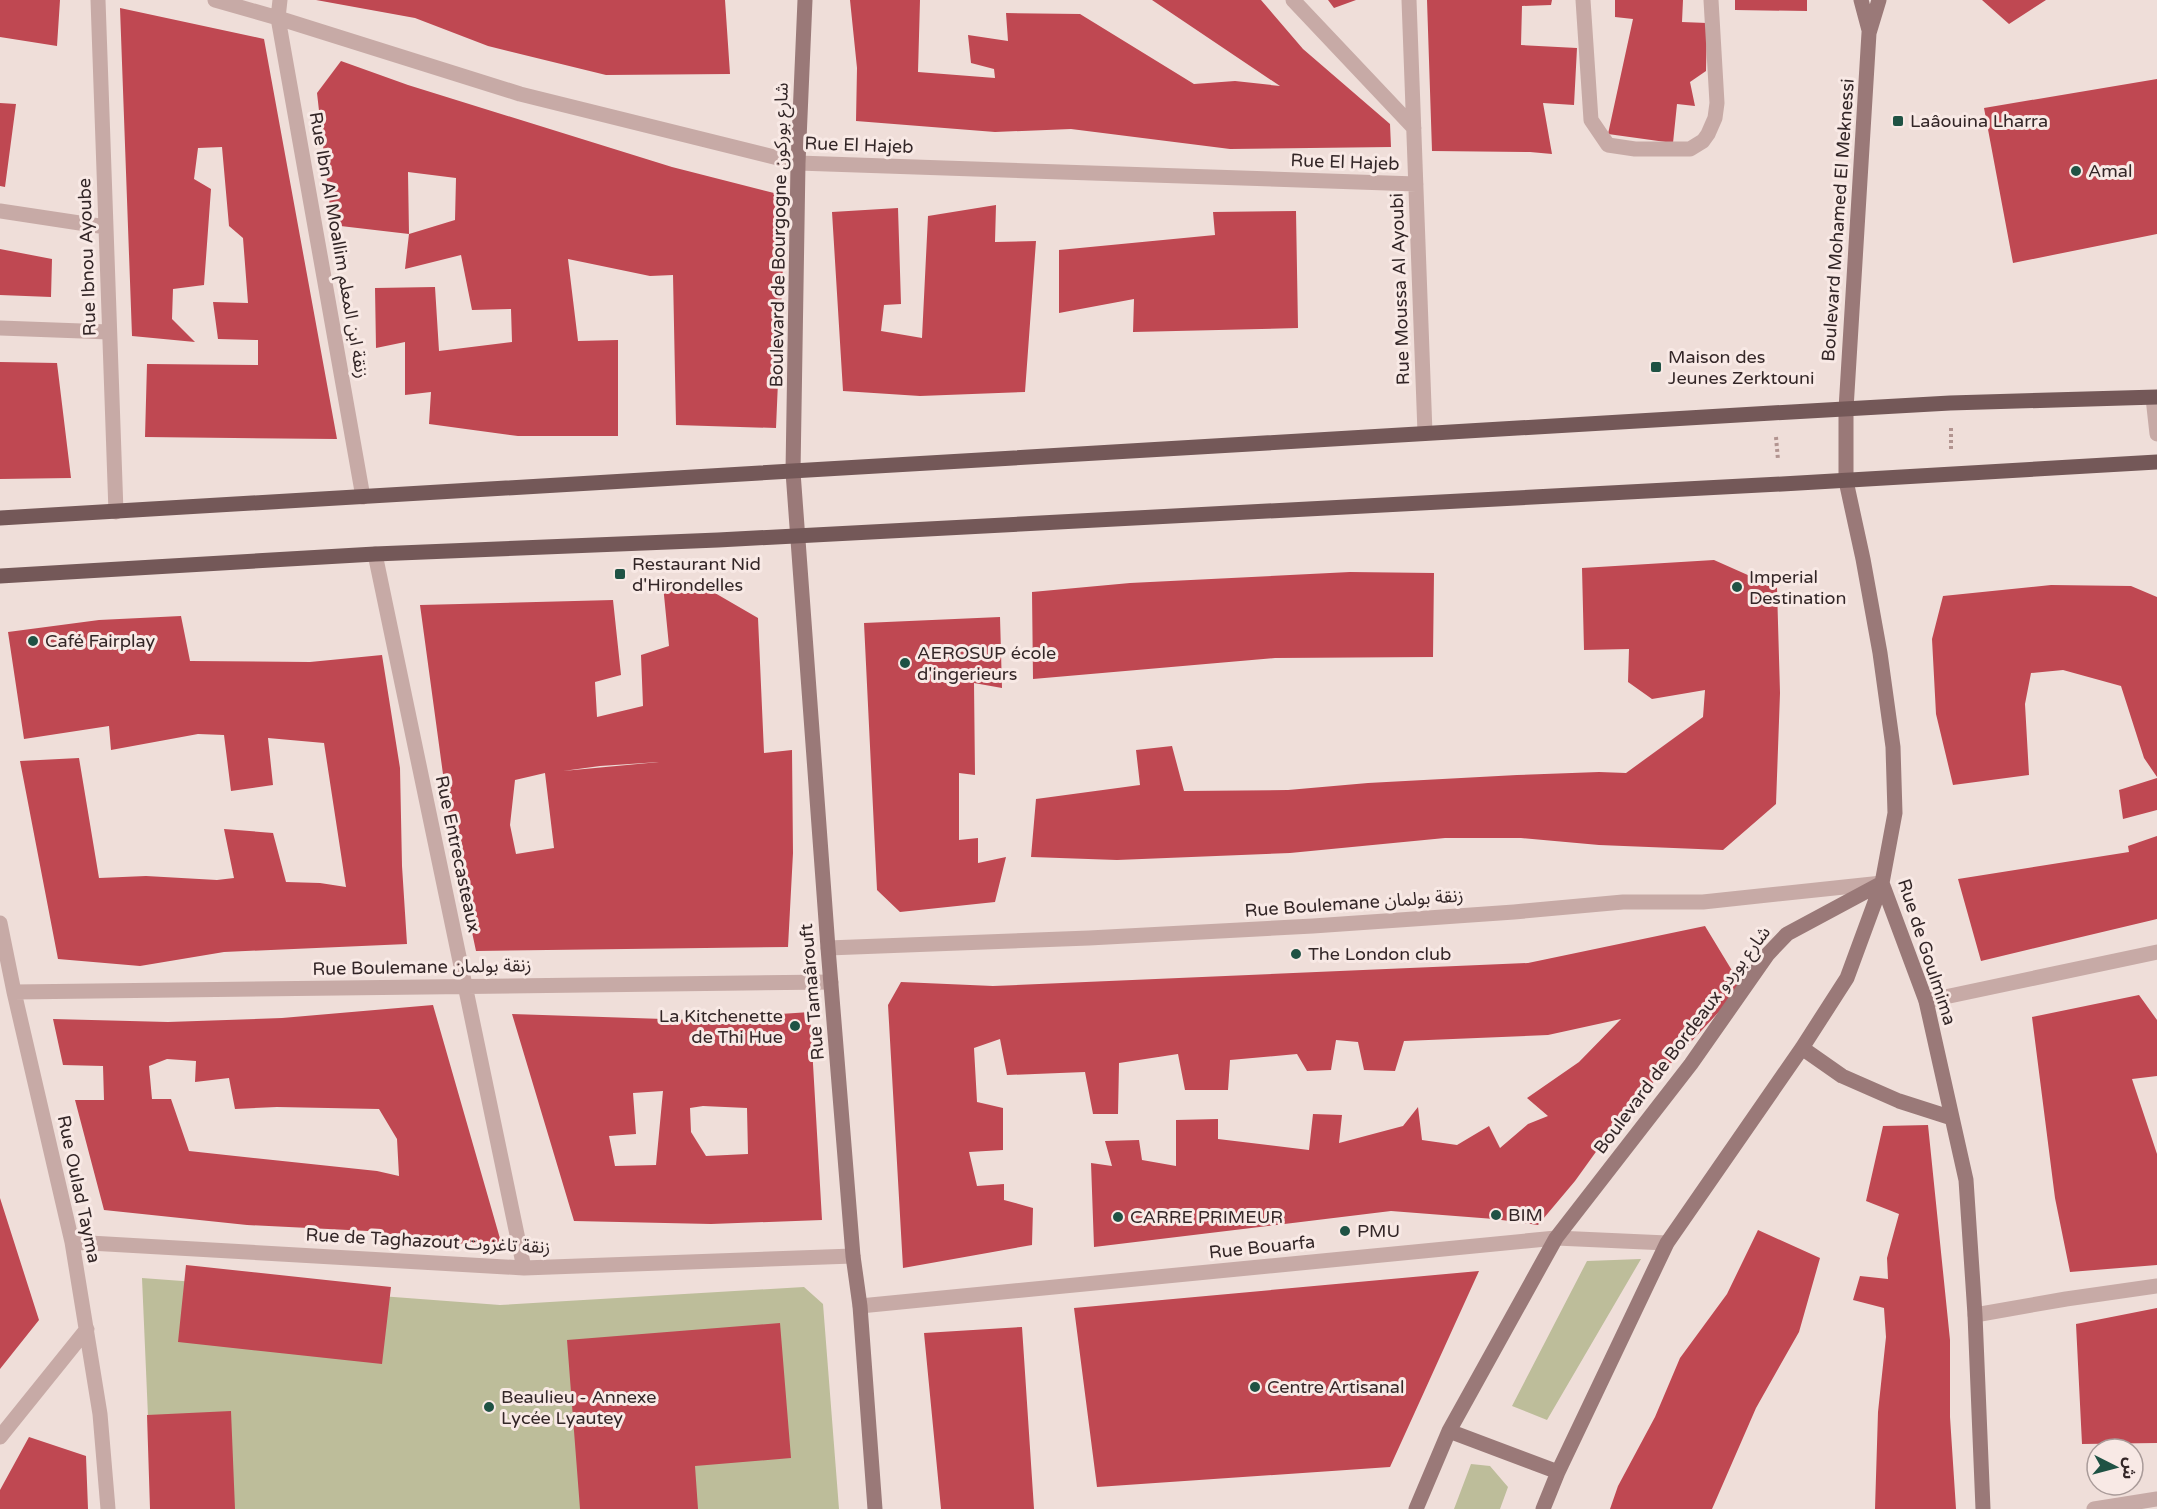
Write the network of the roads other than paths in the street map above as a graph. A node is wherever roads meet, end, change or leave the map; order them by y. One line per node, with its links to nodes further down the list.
1 (98, 0): 17 (street, Rue Ibnou Ayoube)
2 (215, 0): 11 (street, Rue El Hajeb)
3 (280, 0): 11 (street, Rue Ibn Al Moallim زنقة ابن المعلم)
4 (805, 0): 14 (main road, Boulevard de Bourgogne شارع بوركون)
5 (1293, 0): 13 (street)
6 (1409, 0): 13 (street, Rue Moussa Al Ayoubi)
7 (1583, 0): 8 (street)
8 (1711, 0)
9 (1861, 0): 12 (main road, Boulevard Mohamed El Meknessi)
10 (1879, 0): 12 (main road, Boulevard Mohamed El Meknessi)
11 (278, 18): 14 (street, Rue El Hajeb); 27 (street, Rue Ibn Al Moallim زنقة ابن المعلم)
12 (1869, 33): 21 (main road, Boulevard Mohamed El Meknessi)
13 (1414, 128): 15 (street, Rue Moussa Al Ayoubi)
14 (798, 163): 15 (street, Rue El Hajeb); 25 (main road, Boulevard de Bourgogne شارع بوركون)
15 (1416, 184): 22 (street, Rue Moussa Al Ayoubi)
16 (0, 211): 17 (street)
17 (106, 227): 19 (street, Rue Ibnou Ayoube)
18 (0, 327): 19 (street)
19 (109, 332): 28 (street, Rue Ibnou Ayoube)
20 (2155, 398): 21 (main road); 23 (street)
21 (1846, 409): 22 (main road); 26 (main road, Rue de Goulmima)
22 (1425, 433): 25 (main road)
23 (2157, 434)
24 (2157, 462): 26 (main road)
25 (793, 472): 27 (main road); 30 (main road, Rue Tamaârouft)
26 (1846, 481): 30 (main road); 33 (main road, Rue de Goulmima)
27 (363, 497): 28 (main road)
28 (116, 512): 29 (main road)
29 (0, 518)
30 (797, 535): 31 (main road); 35 (main road, Rue Tamaârouft)
31 (375, 554): 32 (main road); 38 (street, Rue Entrecasteaux)
32 (0, 576)
33 (1882, 883): 35 (street, Rue Boulemane زنقة بولمان); 40 (main road, Rue de Goulmima); 41 (main road); 43 (main road, Boulevard de Bordeaux شارع بوردو)
34 (0, 923): 39 (street, Rue Oulad Tayma)
35 (828, 948): 37 (main road, Rue Tamaârouft)
36 (2157, 952): 40 (street)
37 (831, 982): 38 (street, Rue Boulemane زنقة بولمان); 46 (main road, Rue Tamaârouft)
38 (465, 986): 39 (street, Rue Boulemane زنقة بولمان); 47 (street, Rue Entrecasteaux)
39 (14, 992): 44 (street, Rue Oulad Tayma)
40 (1926, 1001): 42 (main road, Rue de Goulmima)
41 (1802, 1048): 42 (main road); 45 (main road)
42 (1952, 1118): 50 (main road, Rue de Goulmima)
43 (1556, 1238): 45 (street, Rue Bouarfa); 49 (street, Rue Bouarfa); 52 (main road, Boulevard de Bordeaux شارع بوردو)
44 (72, 1242): 47 (street, Rue de Taghazout زنقة تاغزوت); 51 (street, Rue Oulad Tayma)
45 (1667, 1243): 54 (main road)
46 (853, 1256): 47 (street, Rue de Taghazout زنقة تاغزوت); 49 (main road, Rue Tamaârouft)
47 (524, 1268)
48 (2157, 1286): 50 (street)
49 (860, 1306): 57 (main road, Rue Tamaârouft)
50 (1975, 1316): 60 (main road, Rue de Goulmima)
51 (87, 1329): 53 (street); 56 (street, Rue Oulad Tayma)
52 (1449, 1431): 54 (main road); 58 (main road, Boulevard de Bordeaux شارع بوردو)
53 (0, 1437)
54 (1558, 1472): 59 (main road)
55 (2157, 1499): 61 (street)
56 (108, 1509)
57 (874, 1509)
58 (1416, 1509)
59 (1542, 1509)
60 (1983, 1509)
61 (2094, 1509)

